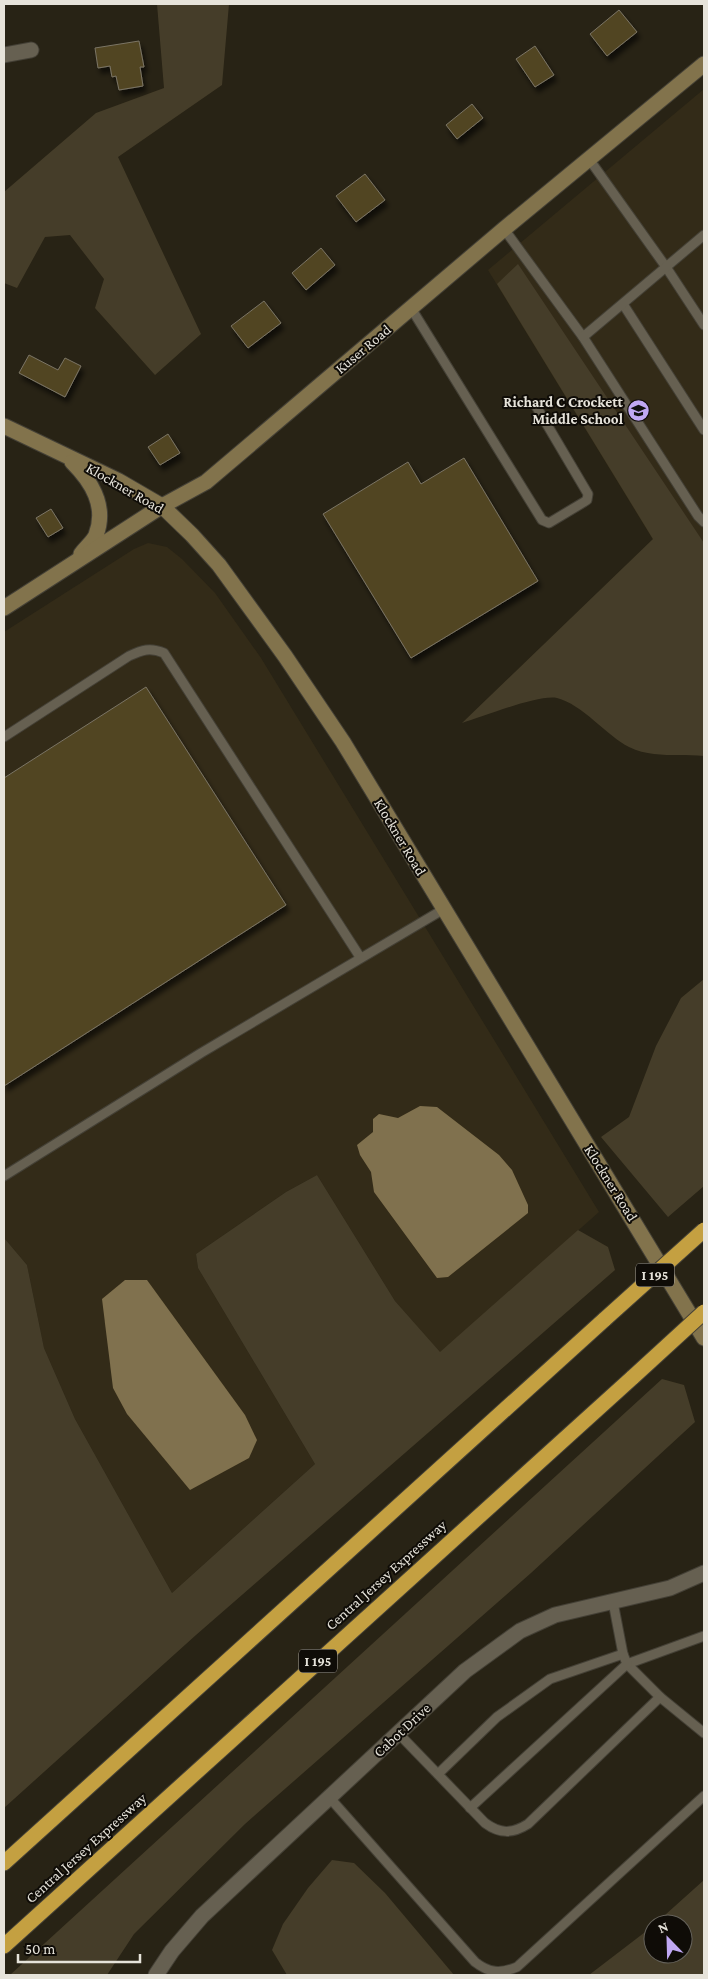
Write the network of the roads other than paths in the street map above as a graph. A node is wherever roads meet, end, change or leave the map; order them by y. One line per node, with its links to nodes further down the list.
1 (31, 50): 2 (street)
2 (4, 55)
3 (704, 64): 4 (main road, Kuser Road)
4 (589, 159): 5 (main road, Kuser Road); 7 (lane)
5 (504, 228): 9 (main road, Kuser Road); 11 (lane)
6 (704, 235): 7 (lane)
7 (666, 267): 8 (lane); 10 (lane)
8 (622, 304): 11 (lane); 14 (lane)
9 (411, 308): 12 (lane); 16 (main road, Kuser Road)
10 (704, 325)
11 (583, 337): 17 (lane)
12 (536, 406)
13 (4, 426): 15 (main road, Klockner Road)
14 (704, 430)
15 (65, 455): 16 (main road, Klockner Road); 18 (main road)
16 (162, 506): 18 (main road, Kuser Road); 21 (main road, Klockner Road)
17 (704, 522)
18 (69, 567): 19 (main road, Kuser Road)
19 (4, 608)
20 (4, 737): 22 (lane)
21 (444, 909): 22 (lane); 26 (main road, Klockner Road)
22 (360, 957): 23 (lane)
23 (4, 1176)
24 (704, 1230): 39 (highway, I 195, bridge)
25 (704, 1312): 40 (highway, Central Jersey Expressway / I 195, bridge)
26 (704, 1338)
27 (704, 1573): 28 (street, Cabot Drive)
28 (613, 1602): 30 (lane); 34 (street, Cabot Drive)
29 (704, 1636): 31 (lane)
30 (623, 1654): 31 (lane); 35 (lane)
31 (627, 1664): 32 (lane); 38 (lane)
32 (660, 1697): 33 (lane); 38 (lane)
33 (704, 1733)
34 (398, 1734): 35 (lane); 37 (street, Cabot Drive)
35 (438, 1774): 38 (lane)
36 (704, 1796): 37 (lane)
37 (329, 1798): 41 (street, Cabot Drive)
38 (470, 1808)
39 (4, 1863)
40 (4, 1946)
41 (158, 1975)

